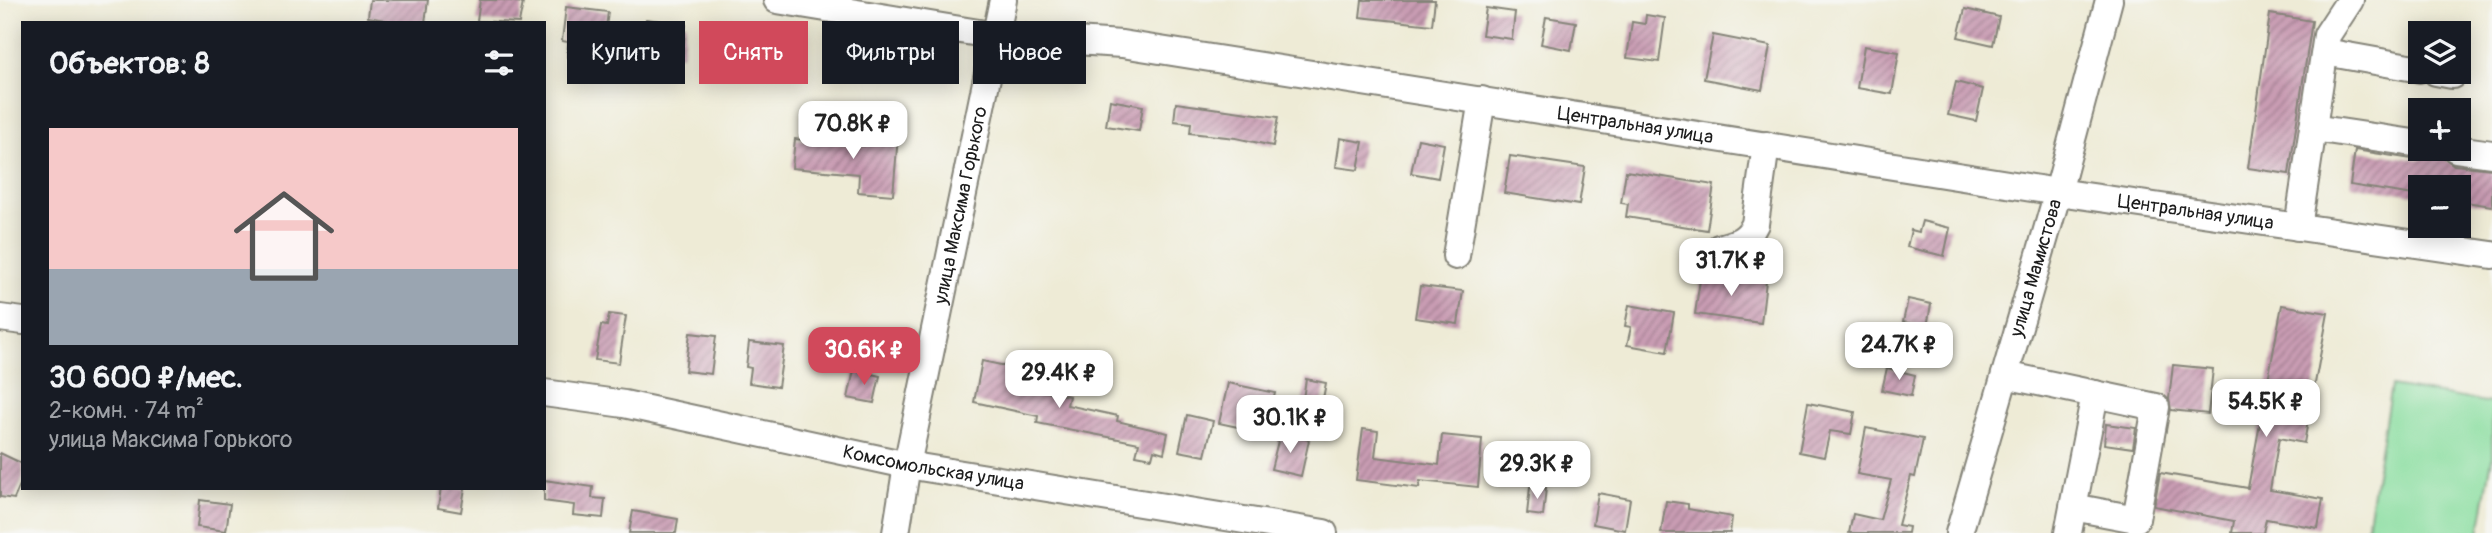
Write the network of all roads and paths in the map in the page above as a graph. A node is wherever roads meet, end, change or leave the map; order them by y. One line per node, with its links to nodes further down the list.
1 (777, 0): 6 (street, Центральная улица)
2 (1003, 0): 5 (street, улица Максима Горького)
3 (2109, 0): 17 (street, улица Мамистова)
4 (2350, 0): 8 (street)
5 (1000, 21)
6 (973, 32)
7 (1086, 42): 11 (street, Центральная улица)
8 (2325, 52): 9 (street); 12 (street)
9 (2408, 67)
10 (987, 84): 27 (street, улица Максима Горького)
11 (1482, 100): 14 (street, Центральная улица); 21 (street)
12 (2313, 128): 13 (street); 18 (street)
13 (2408, 142)
14 (1766, 145): 17 (street, Центральная улица); 19 (street)
15 (2471, 151): 16 (street)
16 (2492, 154)
17 (2058, 192): 18 (street, Центральная улица); 24 (street, улица Мамистова)
18 (2298, 227): 20 (street, Центральная улица)
19 (1719, 248)
20 (2492, 255)
21 (1456, 256)
22 (0, 318): 23 (street)
23 (21, 321)
24 (2005, 375): 26 (street); 31 (street, улица Мамистова)
25 (546, 393): 27 (street, Комсомольская улица)
26 (2095, 394): 28 (street); 28 (street)
27 (907, 465): 29 (street, улица Максима Горького); 30 (street, Комсомольская улица)
28 (2073, 507): 32 (street)
29 (896, 533)
30 (1324, 533)
31 (1959, 533)
32 (2068, 533)

